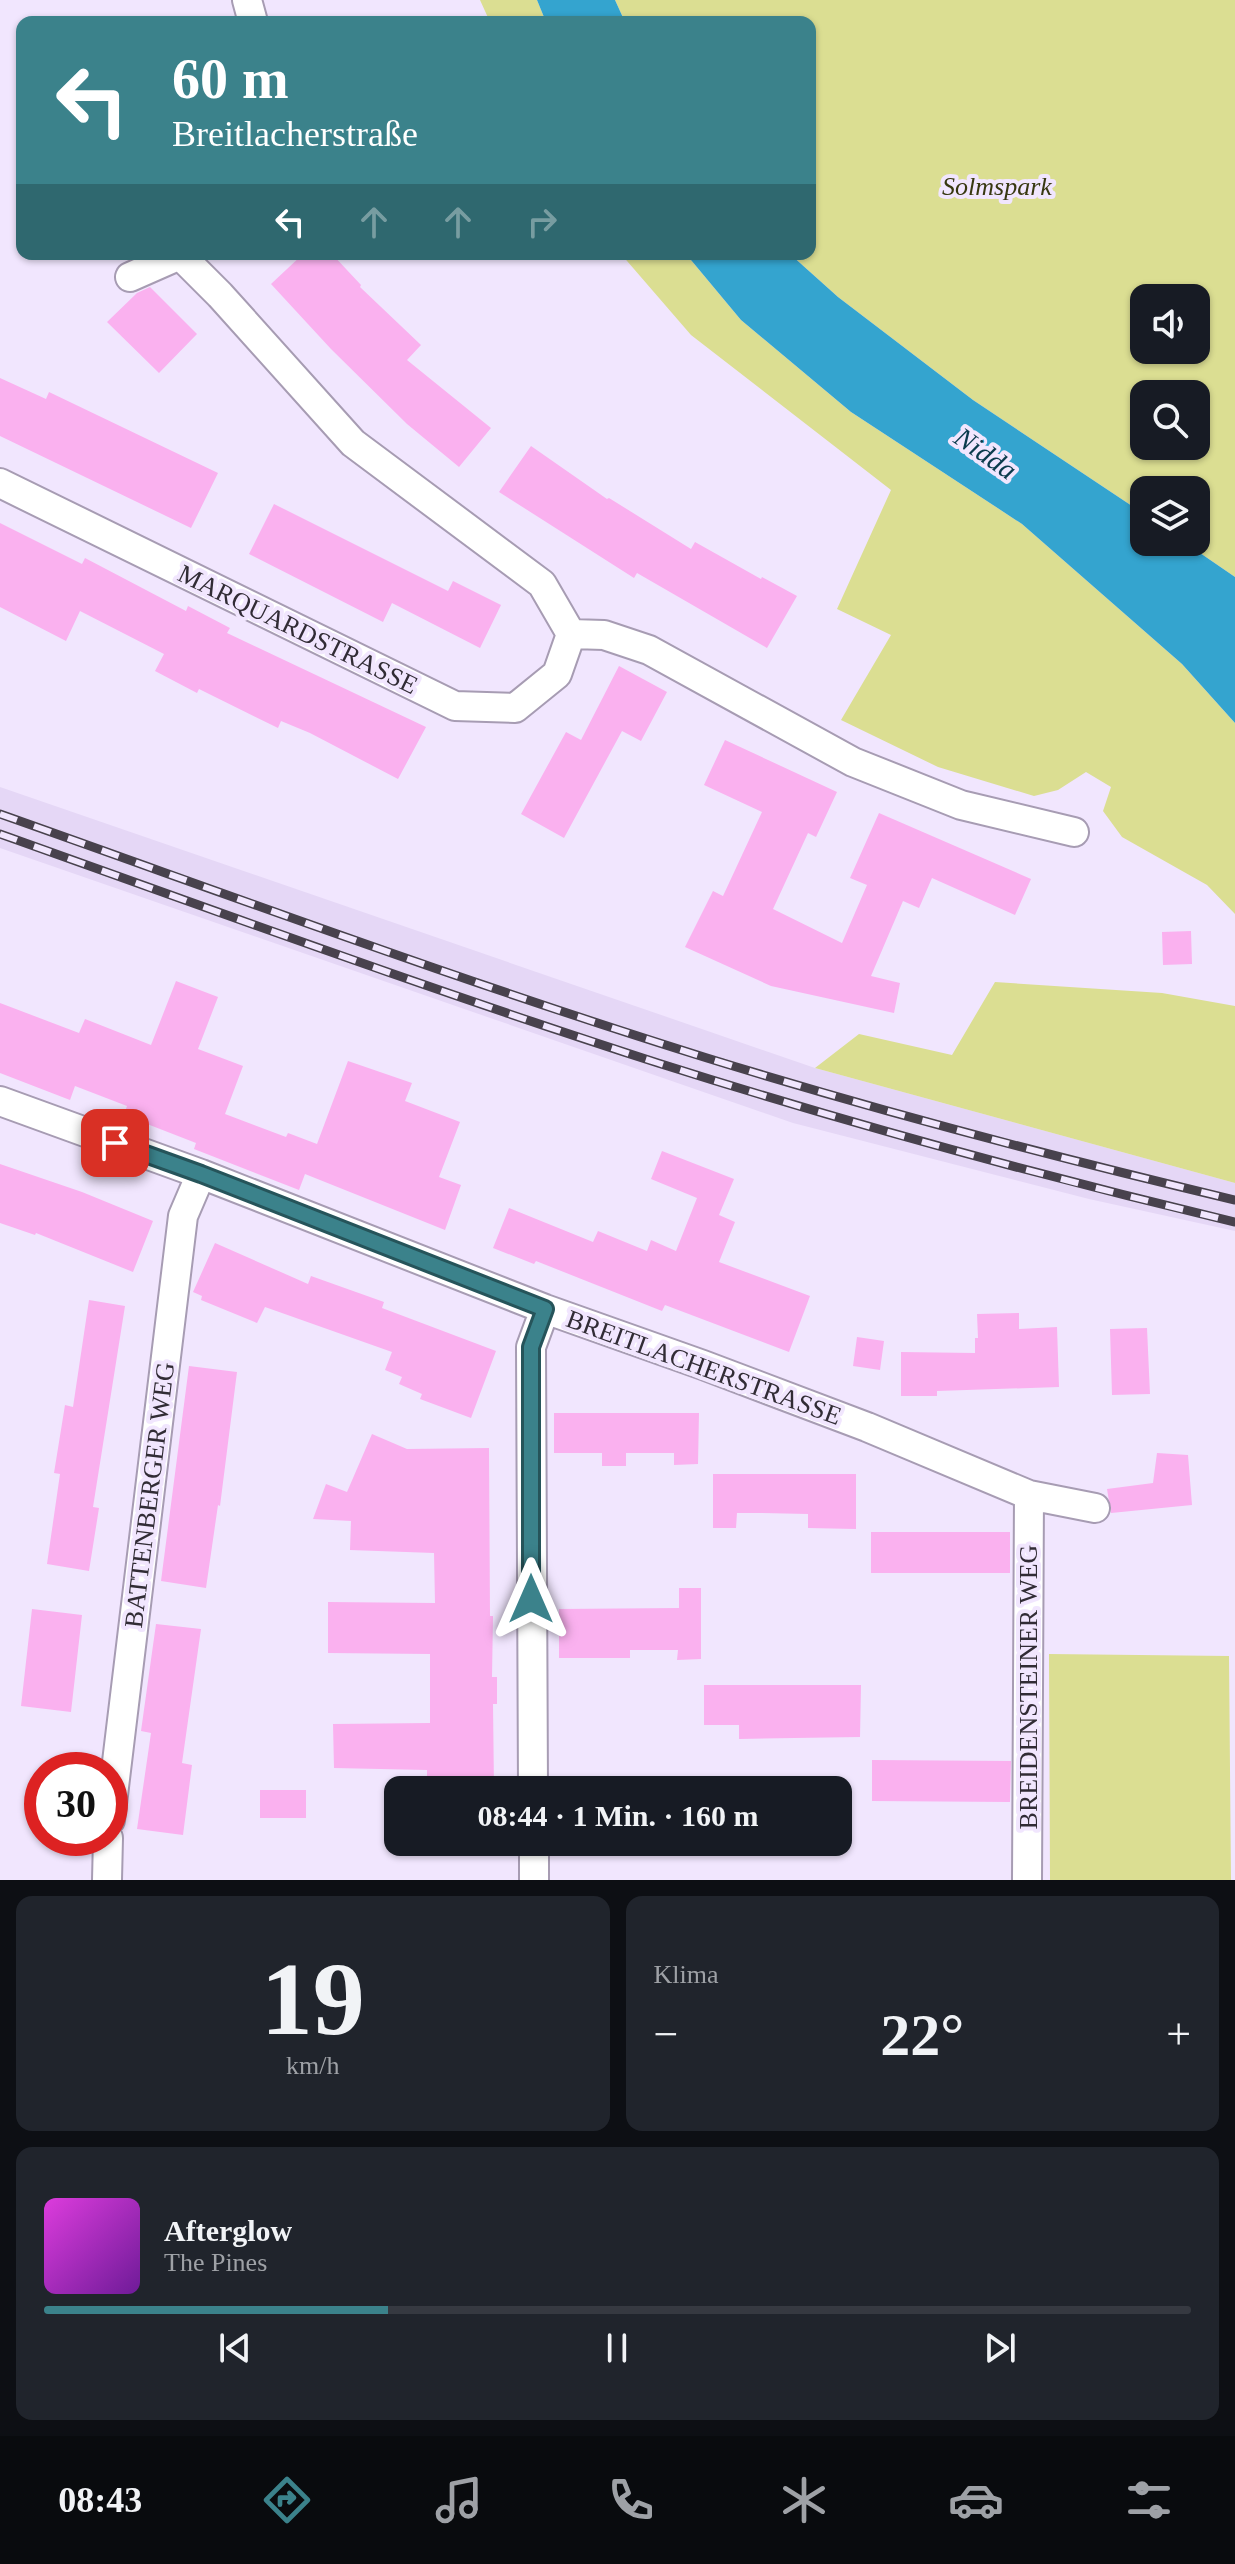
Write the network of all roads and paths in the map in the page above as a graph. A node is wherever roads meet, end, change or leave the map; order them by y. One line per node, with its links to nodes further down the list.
1 (170, 260): 3 (street)
2 (187, 260): 5 (street)
3 (130, 277)
4 (0, 483): 5 (street, MARQUARDSTRASSE)
5 (571, 634): 6 (street)
6 (1074, 832)
7 (0, 1101): 8 (street, BREITLACHERSTRASSE)
8 (201, 1174): 9 (street, BREITLACHERSTRASSE); 12 (street, BATTENBERGER WEG)
9 (545, 1309): 10 (street, BREITLACHERSTRASSE); 13 (street)
10 (1029, 1495): 11 (street, BREITLACHERSTRASSE); 18 (street, BREIDENSTEINER WEG)
11 (1095, 1508)
12 (118, 1752)
13 (533, 1776)
14 (108, 1856): 16 (street)
15 (534, 1856): 17 (street)
16 (107, 1880)
17 (534, 1880)
18 (1027, 1880)

